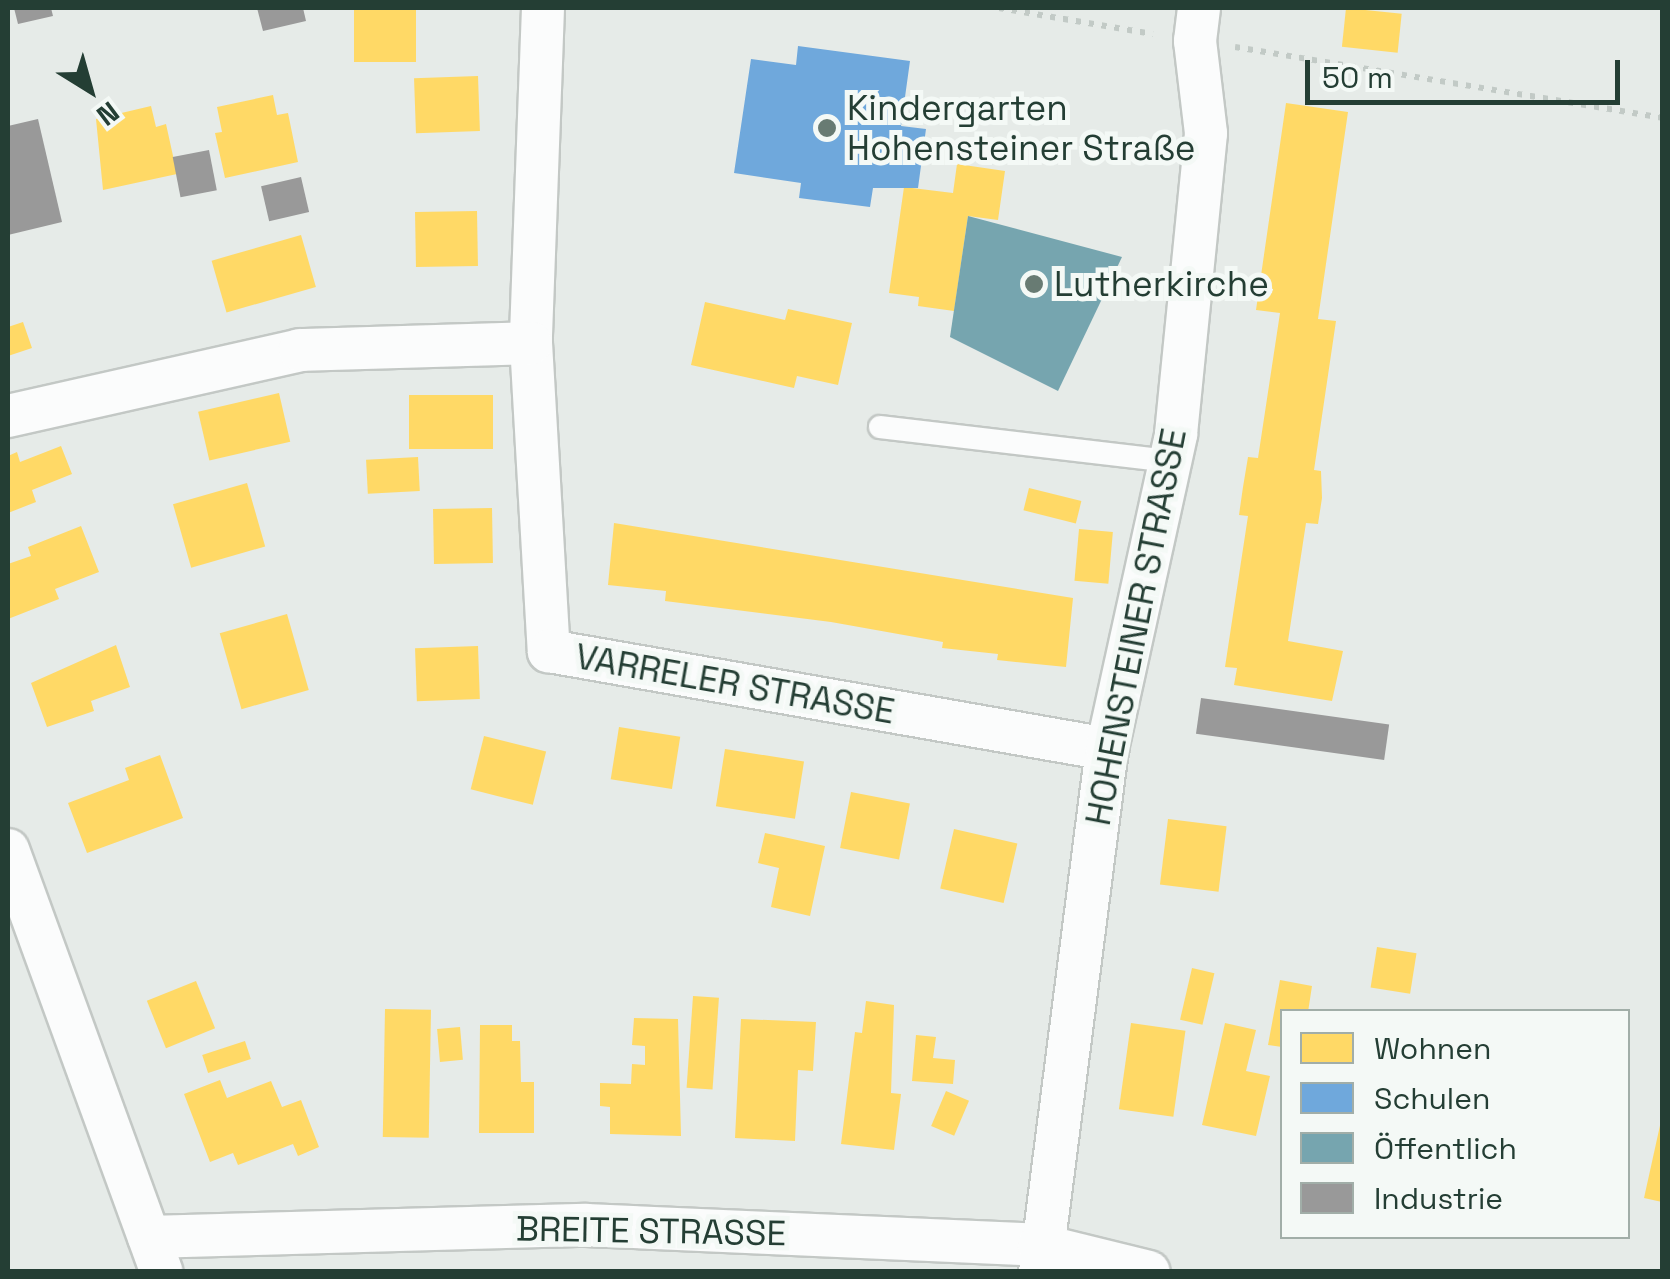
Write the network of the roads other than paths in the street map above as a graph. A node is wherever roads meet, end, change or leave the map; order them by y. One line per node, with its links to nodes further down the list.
1 (543, 8): 3 (street, VARRELER STRASSE)
2 (1197, 24): 6 (street, HOHENSTEINER STRASSE)
3 (531, 343): 4 (street); 7 (street, VARRELER STRASSE)
4 (8, 416)
5 (880, 427): 6 (lane)
6 (1170, 462): 7 (street, HOHENSTEINER STRASSE)
7 (1107, 750): 10 (street, HOHENSTEINER STRASSE)
8 (8, 850): 9 (street)
9 (155, 1254): 10 (street, BREITE STRASSE)
10 (1039, 1258): 11 (street, BREITE STRASSE)
11 (1150, 1272)

